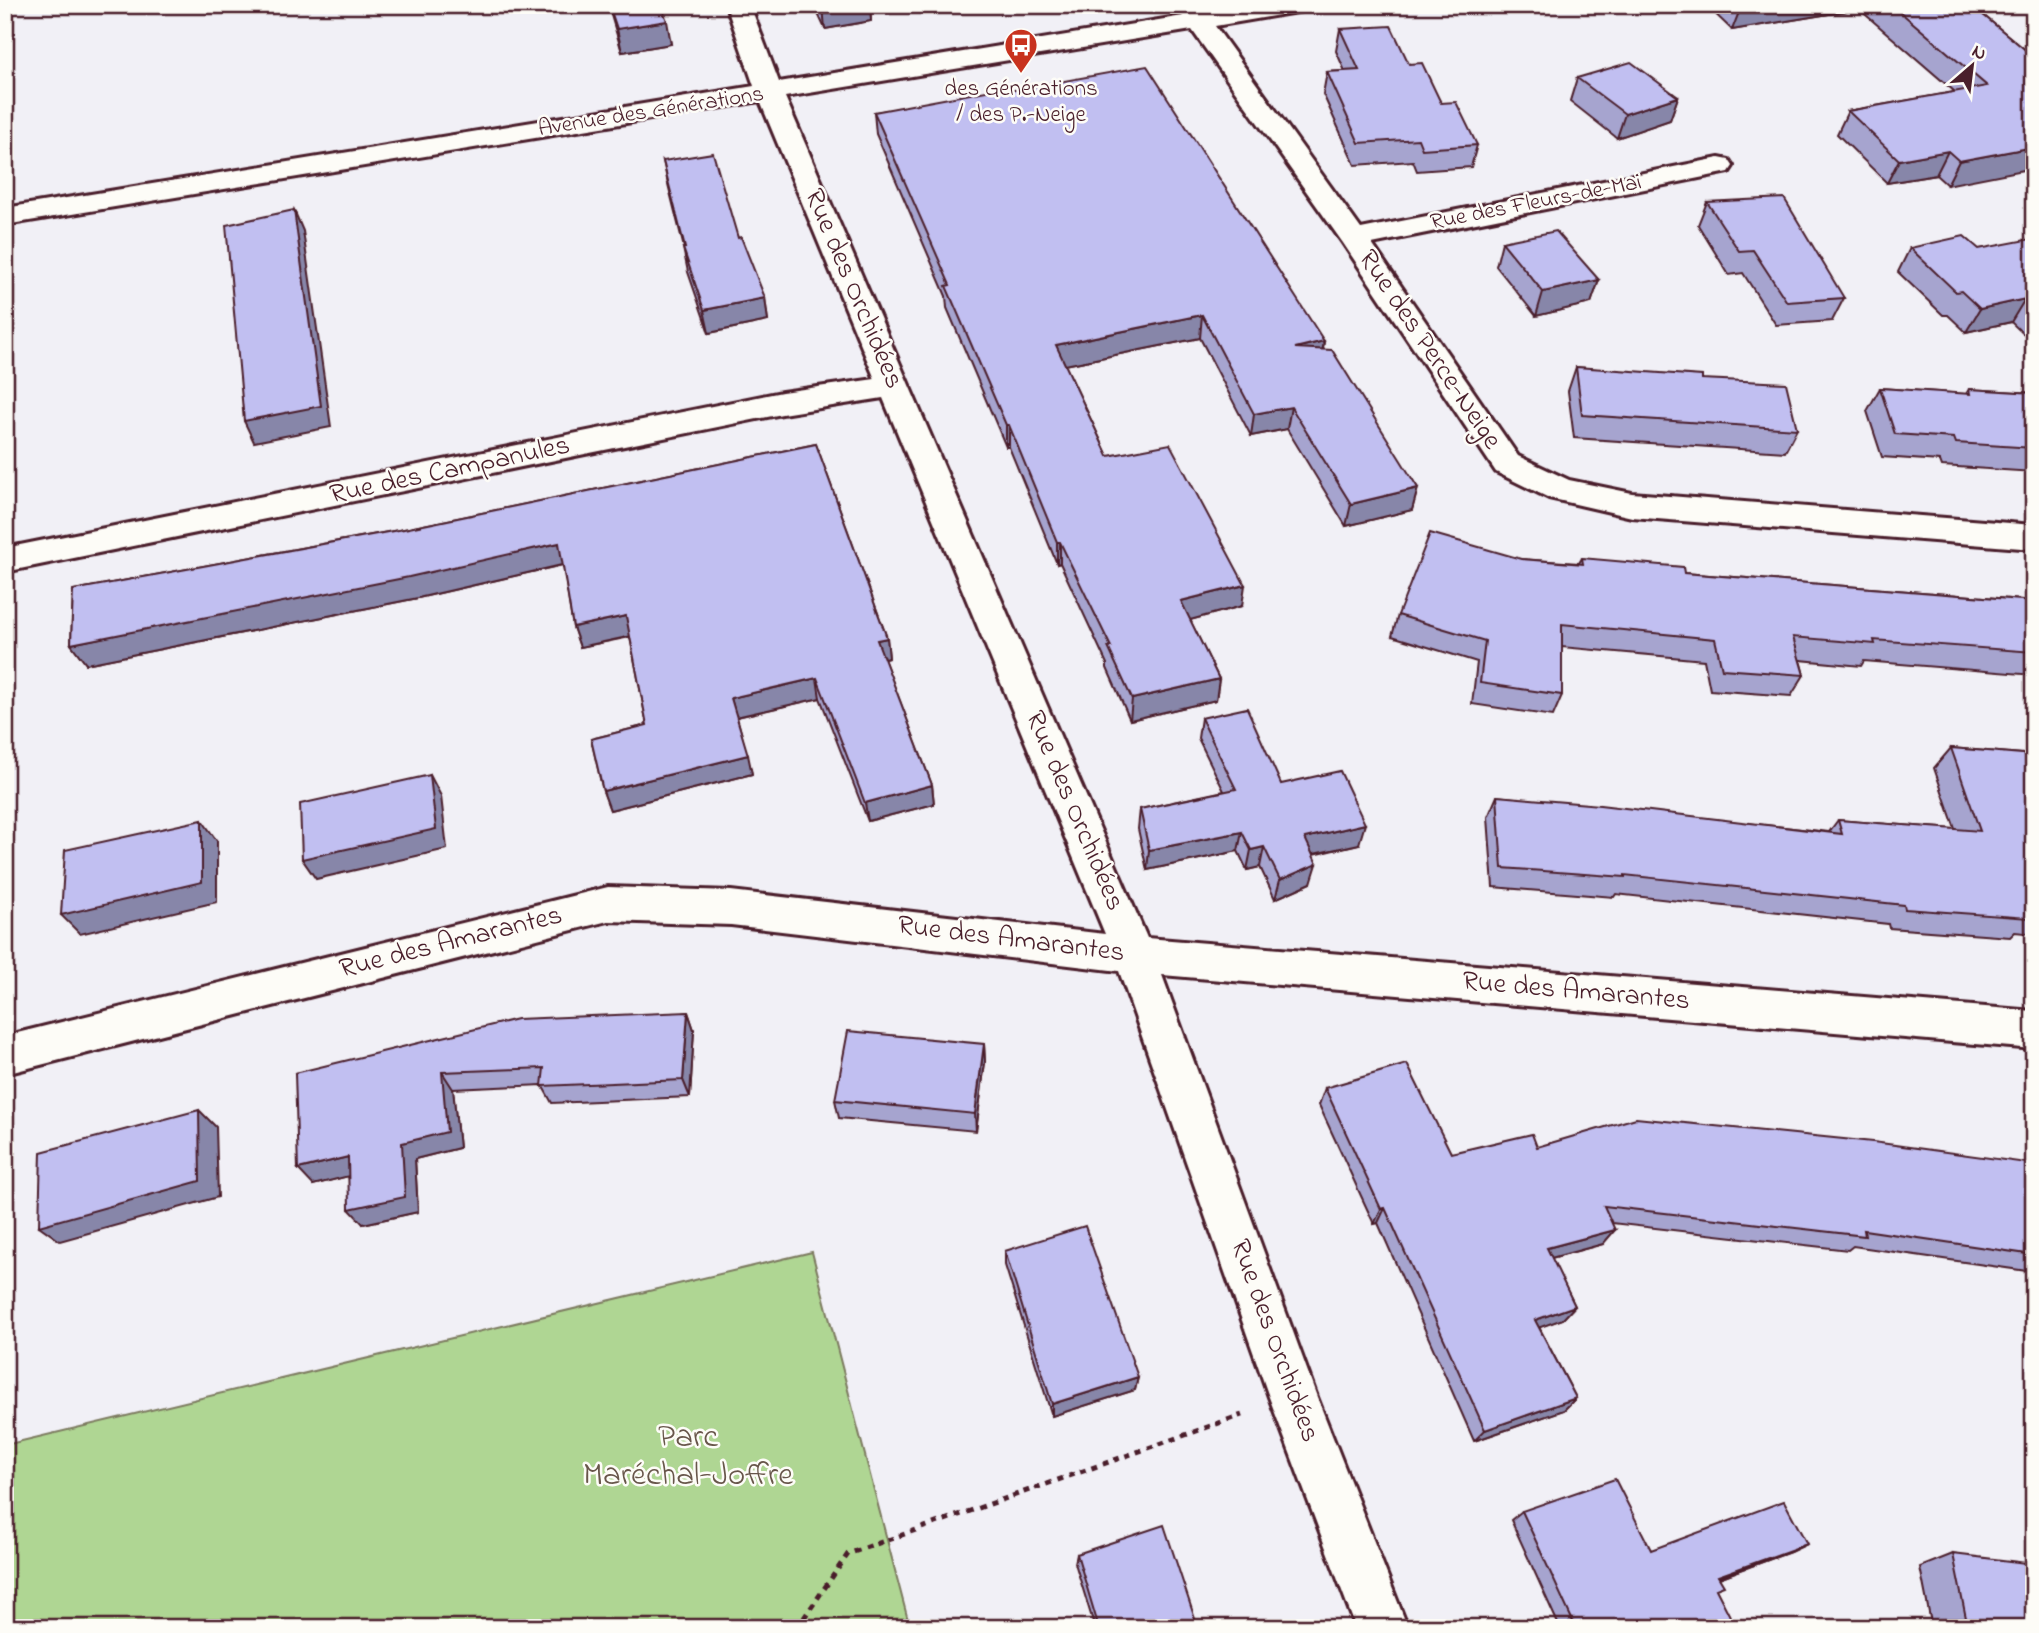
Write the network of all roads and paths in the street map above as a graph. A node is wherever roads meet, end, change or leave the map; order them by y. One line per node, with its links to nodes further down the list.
1 (738, 5): 4 (street, Rue des Orchidées)
2 (1297, 5): 3 (street, Avenue des Générations)
3 (1193, 14): 4 (street, Avenue des Générations); 7 (street, Rue des Perce-Neige)
4 (770, 93): 6 (street, Avenue des Générations); 8 (street, Rue des Orchidées)
5 (1719, 166): 7 (street, Rue des Fleurs-de-Mai)
6 (5, 217)
7 (1354, 239): 9 (street, Rue des Perce-Neige)
8 (895, 386): 10 (street, Rue des Campanules); 11 (street, Rue des Orchidées)
9 (2034, 537)
10 (5, 560)
11 (1134, 955): 12 (street, Rue des Amarantes); 13 (street, Rue des Amarantes); 14 (street, Rue des Orchidées)
12 (2034, 1030)
13 (5, 1055)
14 (1293, 1397): 15 (path); 16 (street, Rue des Orchidées)
15 (797, 1628)
16 (1382, 1628)

